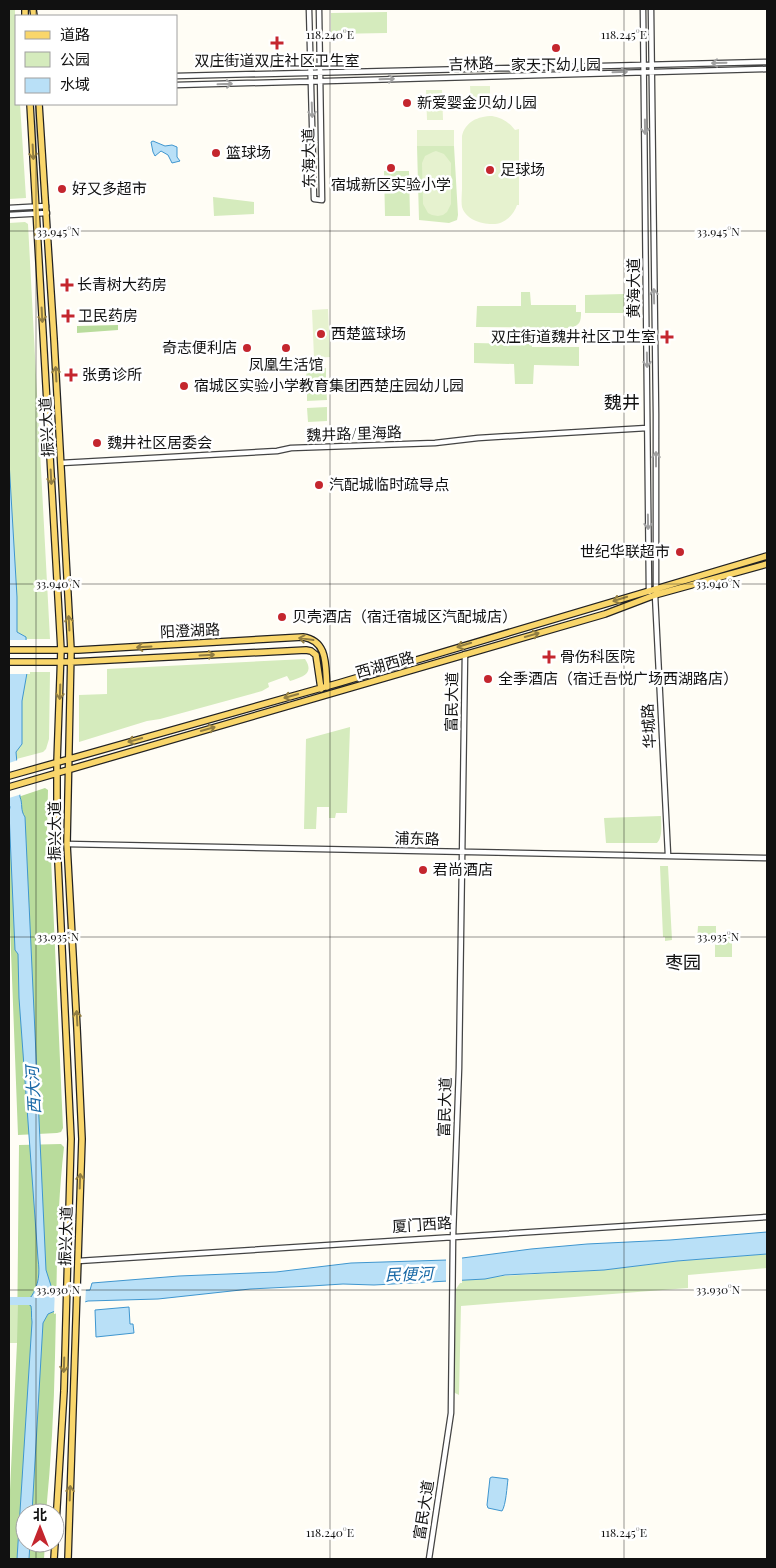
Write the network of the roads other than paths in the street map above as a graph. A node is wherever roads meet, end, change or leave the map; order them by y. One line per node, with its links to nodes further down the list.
1 (309, 9): 9 (street, 东海大道)
2 (319, 9): 10 (street, 东海大道)
3 (643, 9): 6 (street, 黄海大道)
4 (651, 9): 7 (street, 黄海大道)
5 (767, 62): 7 (street, 吉林路, one-way to 7)
6 (644, 65): 7 (street, 吉林路); 10 (street, 吉林路); 11 (street, 黄海大道)
7 (652, 65): 12 (street, 黄海大道)
8 (767, 69): 12 (street, 吉林路)
9 (310, 72): 10 (street, 吉林路); 13 (street, 吉林路); 15 (street, 东海大道)
10 (320, 72): 14 (street, 东海大道)
11 (644, 72): 12 (street, 吉林路); 14 (street, 吉林路, one-way to 11); 24 (street, 黄海大道, one-way to 24)
12 (652, 72): 28 (street, 黄海大道, one-way to 12)
13 (178, 76)
14 (321, 80): 15 (street, 吉林路); 15 (street, 东海大道, one-way to 14)
15 (311, 81): 16 (street, 吉林路, one-way to 15)
16 (178, 85)
17 (30, 105): 19 (main road, 振兴大道, one-way to 19)
18 (39, 105): 21 (main road, 振兴大道)
19 (36, 207): 20 (street); 21 (street); 22 (main road, 振兴大道)
20 (9, 208)
21 (46, 210): 22 (street); 25 (main road, 振兴大道, one-way to 21)
22 (36, 214): 23 (street); 30 (main road, 振兴大道, one-way to 30)
23 (9, 215)
24 (648, 428): 25 (street, 魏井路/里海路); 28 (street, 黄海大道, one-way to 28)
25 (61, 463): 31 (main road, 振兴大道, one-way to 25)
26 (767, 556): 28 (main road, 西湖西路)
27 (767, 564): 28 (main road, 西湖西路)
28 (653, 593): 32 (main road, 西湖西路, one-way to 28); 36 (main road, 西湖西路, one-way to 36); 46 (street, 华城路)
29 (9, 650): 30 (main road, 阳澄湖路)
30 (61, 650): 31 (main road, 阳澄湖路); 34 (main road, 振兴大道)
31 (71, 650): 35 (main road, 振兴大道); 36 (main road, 阳澄湖路, one-way to 31)
32 (465, 654): 37 (main road, 西湖西路); 45 (street, 富民大道)
33 (9, 662): 34 (main road, 阳澄湖路)
34 (61, 662): 35 (main road, 阳澄湖路); 39 (main road, 振兴大道, one-way to 39)
35 (71, 662): 36 (main road, 阳澄湖路, one-way to 36); 38 (main road, 振兴大道)
36 (324, 686): 37 (main road, 阳澄湖路); 38 (main road, 西湖西路, one-way to 38)
37 (325, 695): 40 (main road, 西湖西路, one-way to 37)
38 (68, 759): 39 (main road, 西湖西路); 40 (main road, 振兴大道)
39 (57, 762): 41 (main road, 振兴大道); 42 (main road, 西湖西路)
40 (68, 769): 41 (main road, 西湖西路); 44 (main road, 振兴大道)
41 (57, 772): 43 (main road, 西湖西路); 51 (main road, 振兴大道, one-way to 51)
42 (9, 776)
43 (9, 788)
44 (67, 844): 45 (street, 浦东路); 50 (main road, 振兴大道, one-way to 44)
45 (461, 852): 46 (street, 浦东路); 49 (street, 富民大道)
46 (668, 856): 47 (street, 浦东路)
47 (767, 858)
48 (767, 1217): 49 (street, 厦门西路)
49 (453, 1236): 50 (street, 厦门西路); 53 (street, 富民大道)
50 (78, 1261): 52 (main road, 振兴大道, one-way to 50)
51 (57, 1503)
52 (68, 1559)
53 (429, 1559)

